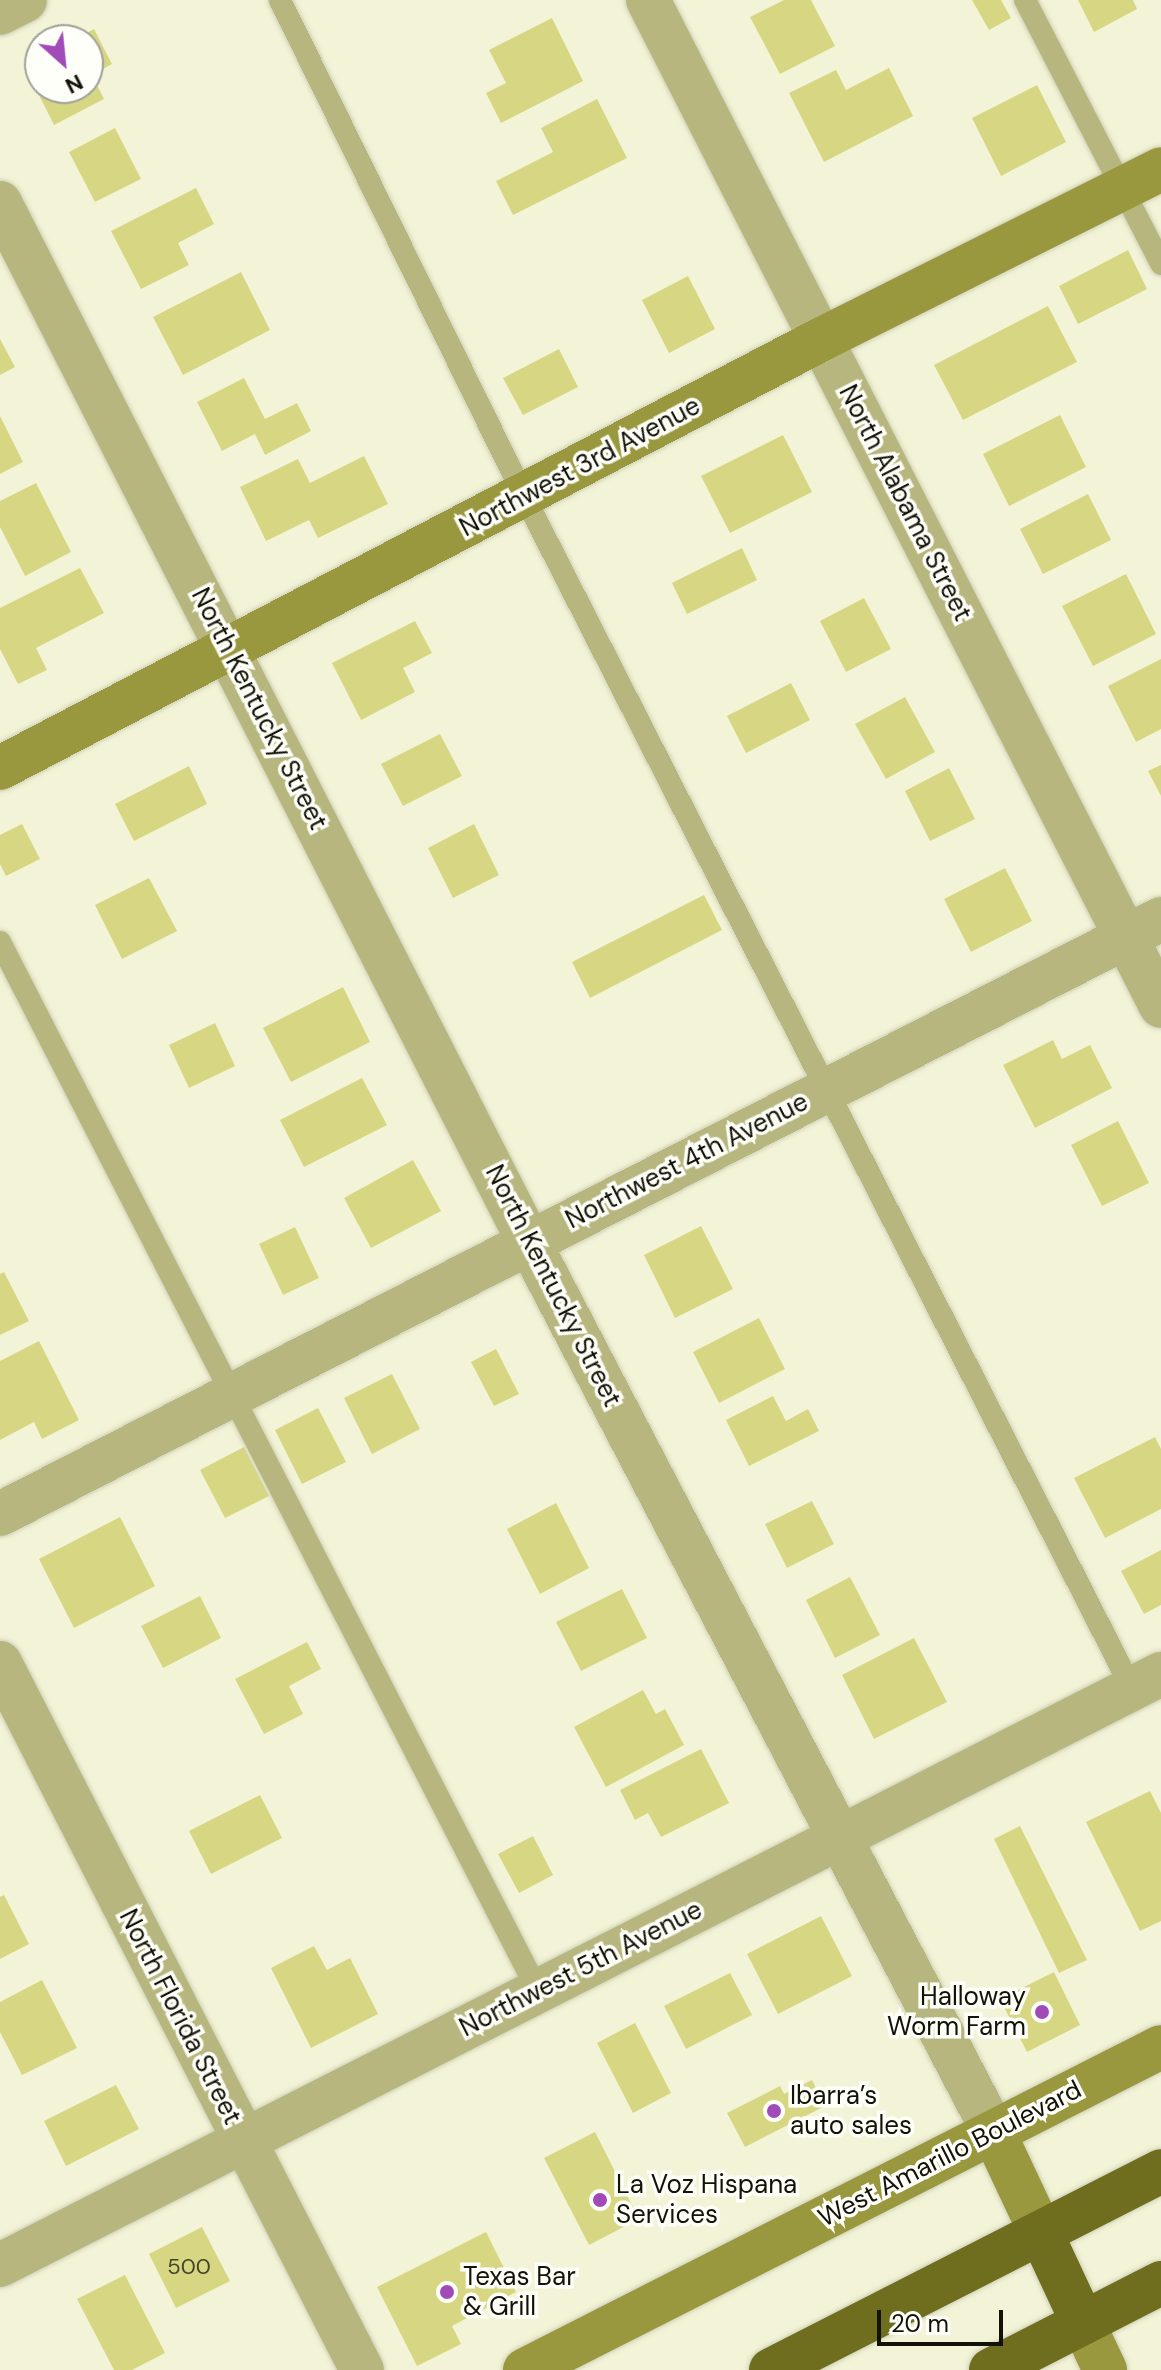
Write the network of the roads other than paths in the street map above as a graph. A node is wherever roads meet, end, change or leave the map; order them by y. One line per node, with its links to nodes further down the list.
1 (25, 0): 5 (street)
2 (280, 0): 11 (lane)
3 (648, 0): 10 (street, North Alabama Street)
4 (1025, 0): 7 (lane)
5 (0, 13)
6 (1161, 169): 7 (street, Northwest 3rd Avenue)
7 (1123, 188): 9 (lane); 10 (street, Northwest 3rd Avenue)
8 (0, 203): 12 (street, North Kentucky Street)
9 (1161, 264)
10 (822, 339): 11 (street, Northwest 3rd Avenue); 14 (street, North Alabama Street)
11 (524, 496): 12 (street, Northwest 3rd Avenue); 17 (lane)
12 (231, 651): 13 (street, Northwest 3rd Avenue); 18 (street, North Kentucky Street)
13 (0, 768)
14 (1144, 928): 16 (street, North Alabama Street); 17 (street, Northwest 4th Avenue)
15 (0, 942): 19 (lane)
16 (1161, 1006)
17 (830, 1088): 18 (street, Northwest 4th Avenue); 22 (lane)
18 (529, 1242): 19 (street, Northwest 4th Avenue); 23 (street, North Kentucky Street)
19 (231, 1395): 20 (street, Northwest 4th Avenue); 24 (lane)
20 (0, 1514)
21 (0, 1663): 27 (street, North Florida Street)
22 (1146, 1681): 23 (street, Northwest 5th Avenue)
23 (839, 1837): 24 (street, Northwest 5th Avenue); 26 (street, North Kentucky Street)
24 (538, 1991): 27 (street, Northwest 5th Avenue)
25 (1161, 2047): 26 (street, West Amarillo Boulevard)
26 (994, 2133): 29 (street, North Kentucky Street); 34 (street, West Amarillo Boulevard)
27 (244, 2141): 30 (street, Northwest 5th Avenue); 33 (street, North Florida Street)
28 (1161, 2171): 29 (highway)
29 (1041, 2233): 32 (highway, North Kentucky Street); 35 (highway)
30 (0, 2265)
31 (1161, 2283): 32 (highway)
32 (1083, 2323): 36 (highway); 37 (street, North Kentucky Street)
33 (362, 2370)
34 (525, 2370)
35 (771, 2370)
36 (991, 2370)
37 (1105, 2370)

